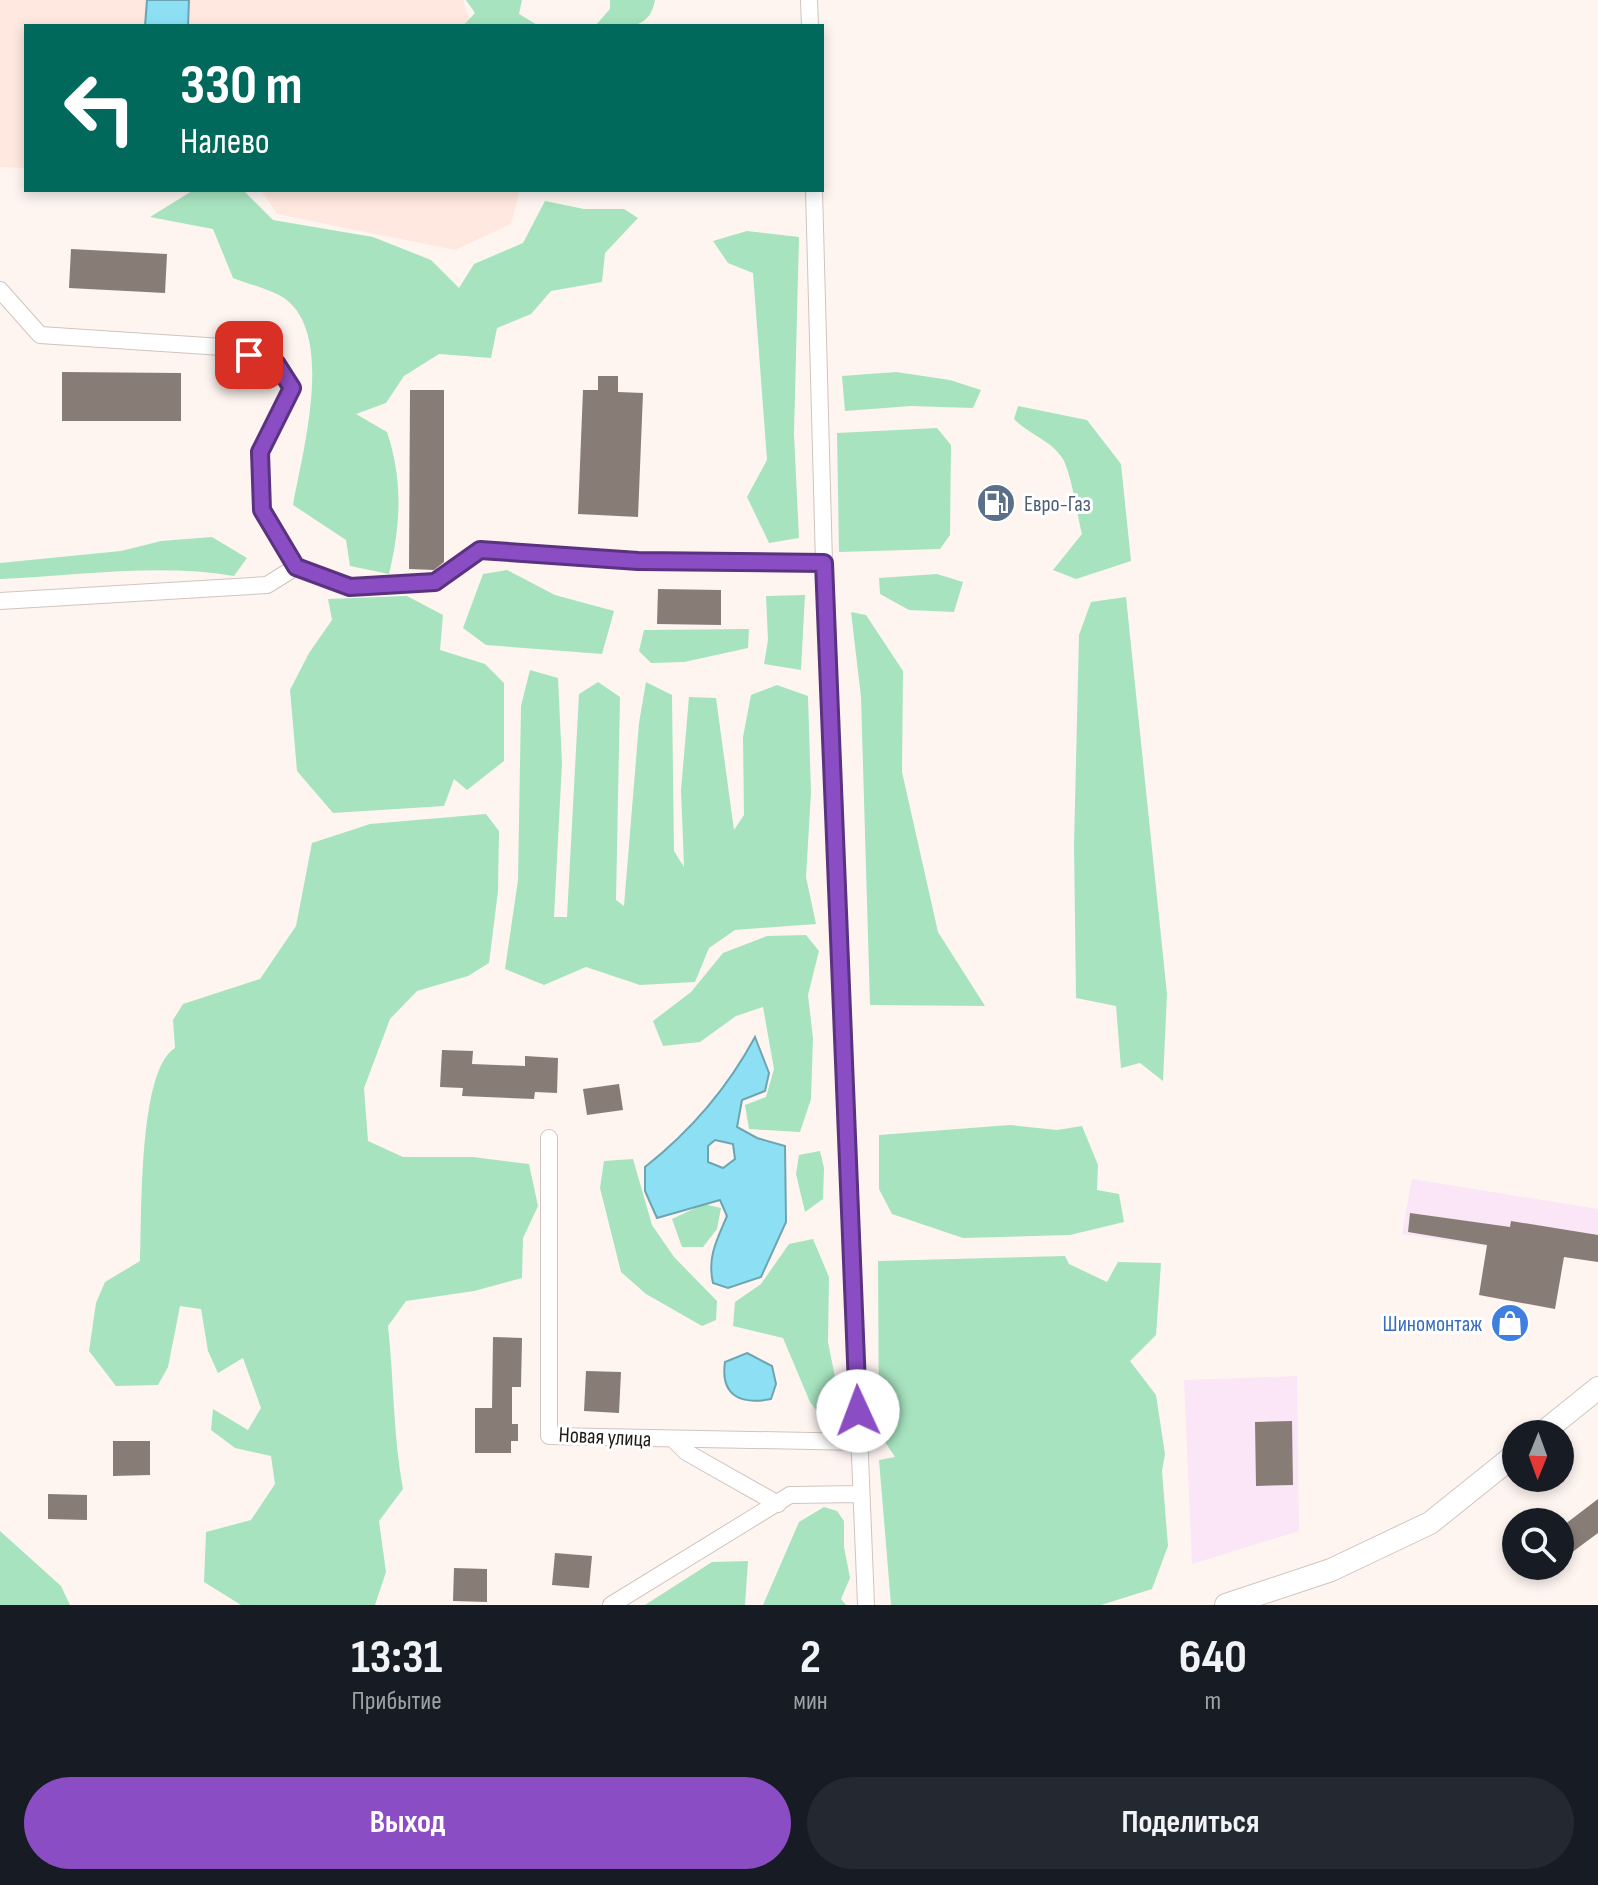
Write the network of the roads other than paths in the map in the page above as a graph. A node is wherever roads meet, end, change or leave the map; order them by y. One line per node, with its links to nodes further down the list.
1 (809, 0): 2 (street)
2 (810, 24)
3 (814, 192): 5 (street)
4 (0, 290): 6 (street)
5 (824, 563): 6 (street); 12 (street)
6 (296, 567): 7 (street)
7 (0, 601)
8 (549, 1138): 11 (street, Новая улица)
9 (1598, 1388): 10 (main road)
10 (1558, 1420)
11 (674, 1440): 12 (street, Новая улица); 15 (street)
12 (860, 1442): 14 (street)
13 (1502, 1465): 18 (main road)
14 (861, 1494): 15 (street); 17 (street)
15 (778, 1504): 16 (street)
16 (611, 1605)
17 (866, 1605)
18 (1226, 1605)

